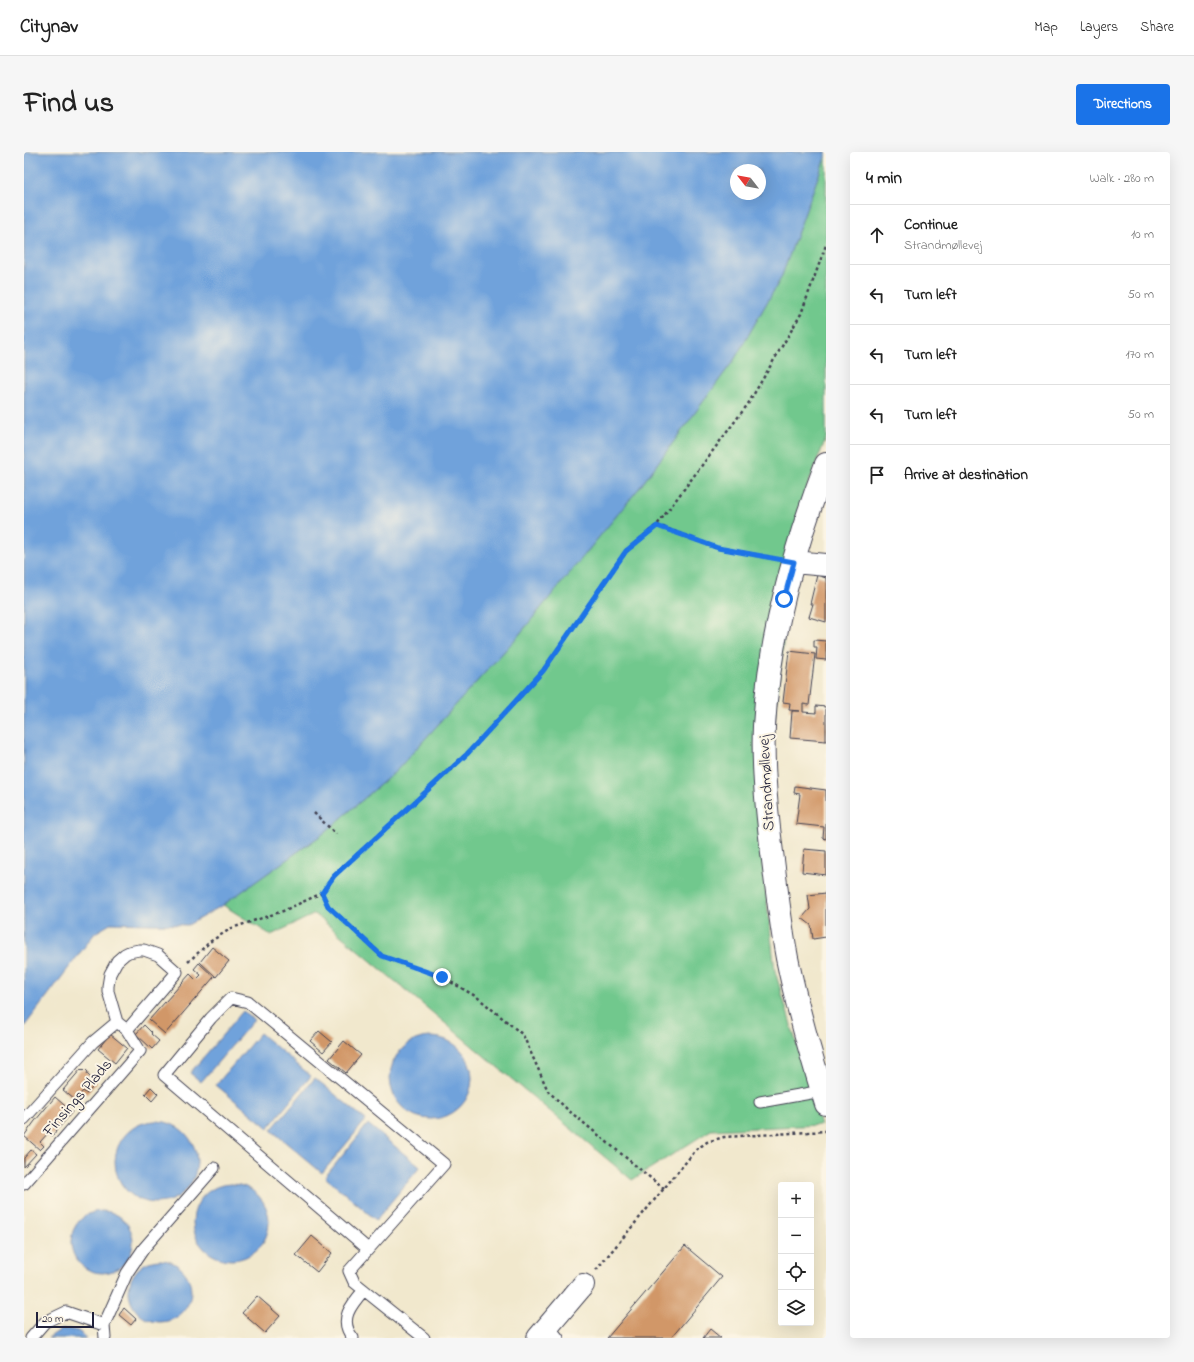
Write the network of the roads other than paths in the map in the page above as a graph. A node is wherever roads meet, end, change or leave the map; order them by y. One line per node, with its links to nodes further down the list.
1 (826, 464): 2 (street, Strandmøllevej)
2 (794, 562): 3 (street); 6 (street, Strandmøllevej)
3 (826, 565)
4 (117, 1022): 5 (lane); 5 (lane); 8 (lane)
5 (127, 1030): 10 (lane, Finsings Plads)
6 (825, 1099): 7 (lane)
7 (760, 1102)
8 (24, 1119)
9 (214, 1168): 14 (lane)
10 (24, 1184)
11 (368, 1249): 11 (lane); 13 (lane)
12 (583, 1285): 15 (street)
13 (364, 1290): 18 (lane); 19 (lane)
14 (104, 1325): 16 (lane); 17 (lane)
15 (548, 1334)
16 (31, 1338)
17 (105, 1338)
18 (353, 1338)
19 (424, 1338)

